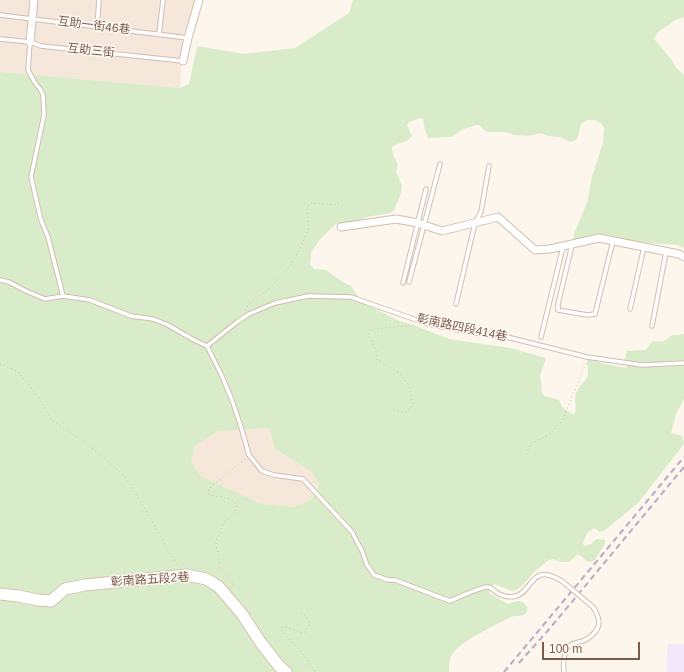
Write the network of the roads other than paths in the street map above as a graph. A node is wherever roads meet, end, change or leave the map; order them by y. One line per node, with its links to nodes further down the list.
1 (34, 0): 6 (street)
2 (99, 0): 7 (lane)
3 (162, 0): 8 (lane)
4 (199, 0): 9 (street)
5 (0, 14): 6 (lane, 互助一街46巷)
6 (32, 19): 7 (lane, 互助一街46巷); 11 (street)
7 (97, 27): 8 (lane, 互助一街46巷)
8 (159, 34): 9 (lane, 互助一街46巷)
9 (188, 38): 12 (street)
10 (0, 39): 11 (lane, 互助三街)
11 (30, 42): 12 (lane, 互助三街); 28 (lane)
12 (183, 61)
13 (440, 164): 17 (lane)
14 (489, 166): 16 (lane)
15 (426, 190): 17 (lane)
16 (475, 223): 17 (street); 21 (street); 29 (lane)
17 (421, 224): 18 (street); 26 (lane); 27 (lane)
18 (341, 227)
19 (613, 240): 20 (street); 20 (lane); 22 (street)
20 (572, 244): 21 (street)
21 (563, 246): 32 (lane)
22 (644, 247): 23 (street); 30 (lane)
23 (666, 252): 24 (street); 31 (lane)
24 (684, 257)
25 (0, 280): 28 (lane)
26 (410, 282)
27 (403, 283)
28 (63, 296): 33 (lane)
29 (456, 304)
30 (630, 309)
31 (652, 326)
32 (541, 337)
33 (207, 346): 34 (lane, 彰南路四段414巷); 37 (lane, bridge)
34 (684, 363)
35 (0, 594): 36 (street, 彰南路五段2巷)
36 (286, 672)
37 (564, 672)

